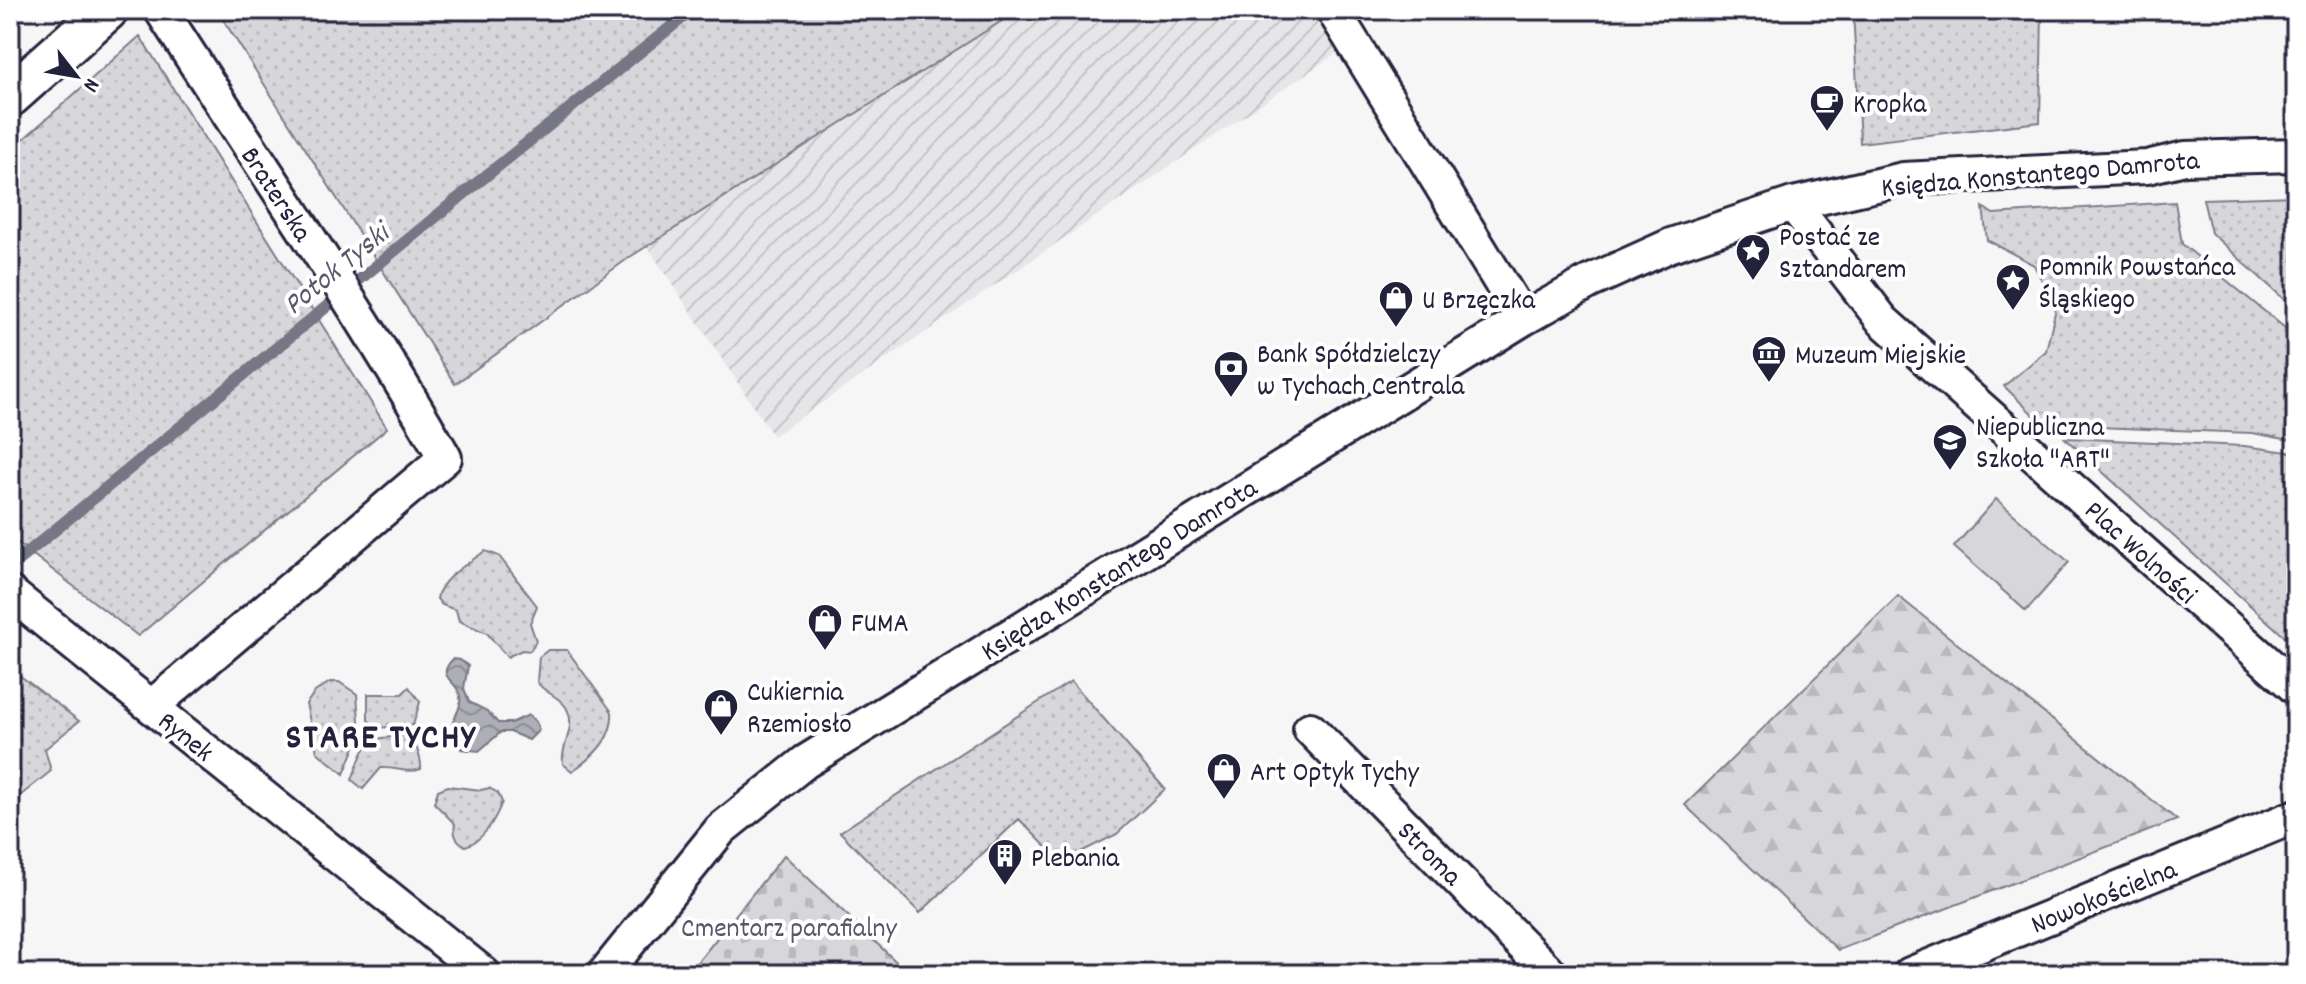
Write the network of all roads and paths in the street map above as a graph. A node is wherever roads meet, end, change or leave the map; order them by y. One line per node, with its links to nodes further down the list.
1 (107, 10): 4 (street)
2 (161, 10): 8 (street, Braterska)
3 (1333, 10): 7 (street)
4 (10, 96)
5 (2296, 155): 6 (street, Księdza Konstantego Damrota)
6 (1793, 204): 7 (street, Księdza Konstantego Damrota); 10 (street, Plac Wolności)
7 (1523, 319): 15 (street, Księdza Konstantego Damrota)
8 (445, 458): 11 (street, Rynek)
9 (15, 597): 11 (street)
10 (2296, 688)
11 (152, 706): 14 (street, Rynek)
12 (1310, 729): 16 (street, Stroma)
13 (2296, 816): 17 (street, Nowokościelna)
14 (484, 974)
15 (604, 974)
16 (1551, 974)
17 (1910, 974)

